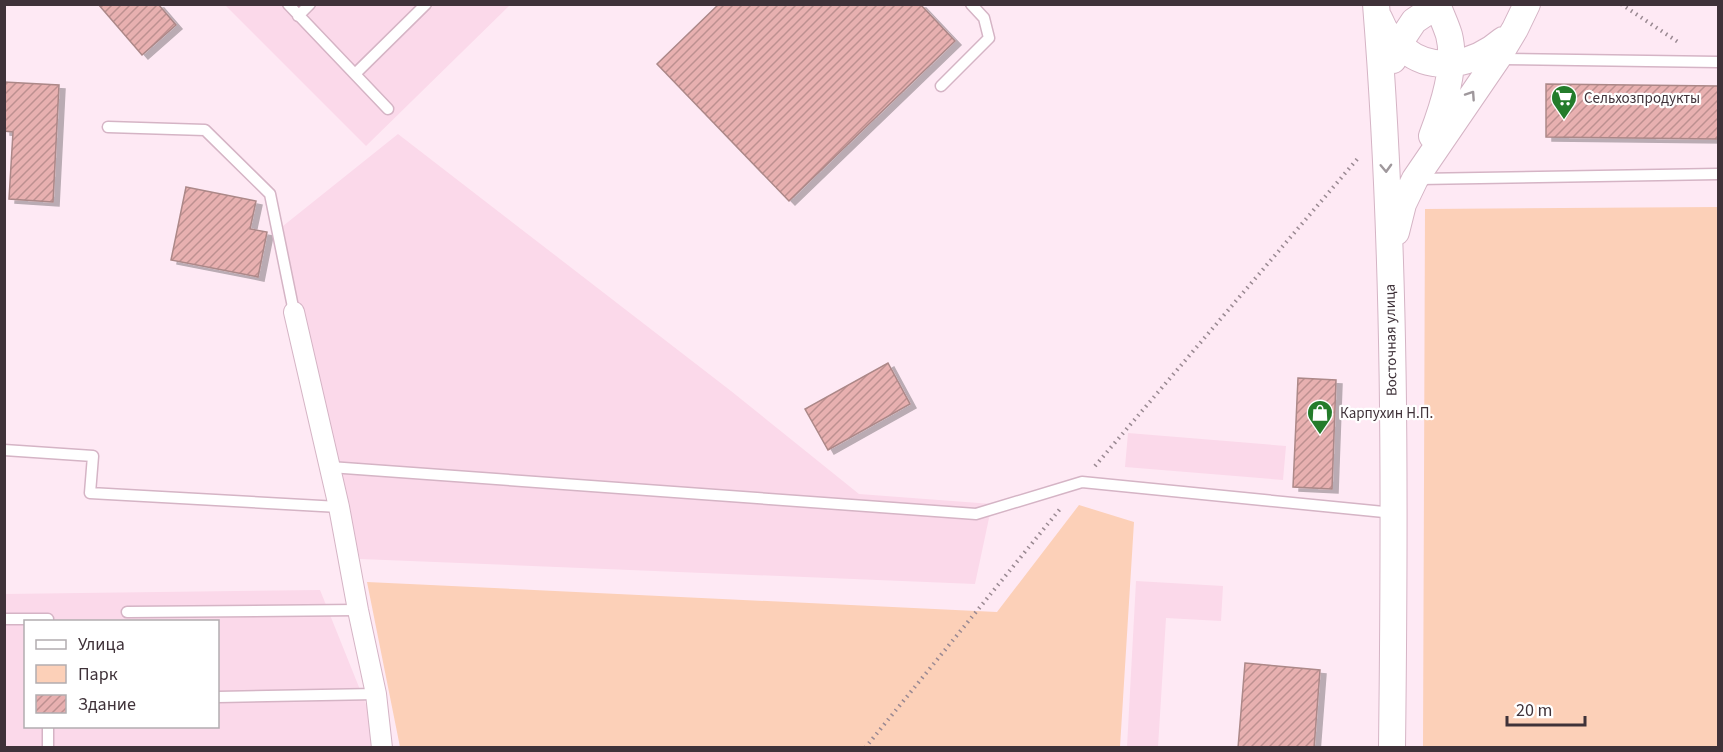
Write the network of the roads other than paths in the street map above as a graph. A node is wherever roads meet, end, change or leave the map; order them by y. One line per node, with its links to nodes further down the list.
1 (288, 4): 8 (lane)
2 (310, 4): 8 (lane)
3 (426, 4): 14 (lane)
4 (971, 4): 15 (lane)
5 (1527, 4): 9 (street)
6 (1438, 5): 10 (street); 13 (street)
7 (1377, 10): 10 (street); 17 (street, Восточная улица)
8 (298, 16): 14 (lane)
9 (1515, 29): 11 (street); 13 (street)
10 (1398, 45): 13 (street); 17 (street)
11 (1497, 59): 12 (lane); 19 (street, one-way to 11)
12 (1713, 62)
13 (1450, 63): 19 (street)
14 (355, 74): 16 (lane)
15 (941, 86)
16 (388, 109)
17 (1385, 126): 21 (street, Восточная улица, one-way to 21)
18 (108, 127): 22 (lane)
19 (1418, 173): 20 (lane); 21 (street)
20 (1719, 174)
21 (1390, 259): 26 (street, Восточная улица)
22 (294, 312): 24 (street)
23 (4, 450): 25 (lane)
24 (330, 467): 25 (street); 26 (lane)
25 (339, 507): 27 (street)
26 (1394, 513): 36 (street, Восточная улица)
27 (358, 610): 28 (lane); 31 (street)
28 (128, 612)
29 (4, 619): 30 (lane)
30 (48, 620)
31 (376, 694): 32 (lane); 35 (street)
32 (219, 697)
33 (48, 728): 34 (lane)
34 (48, 747)
35 (381, 747)
36 (1392, 747)

